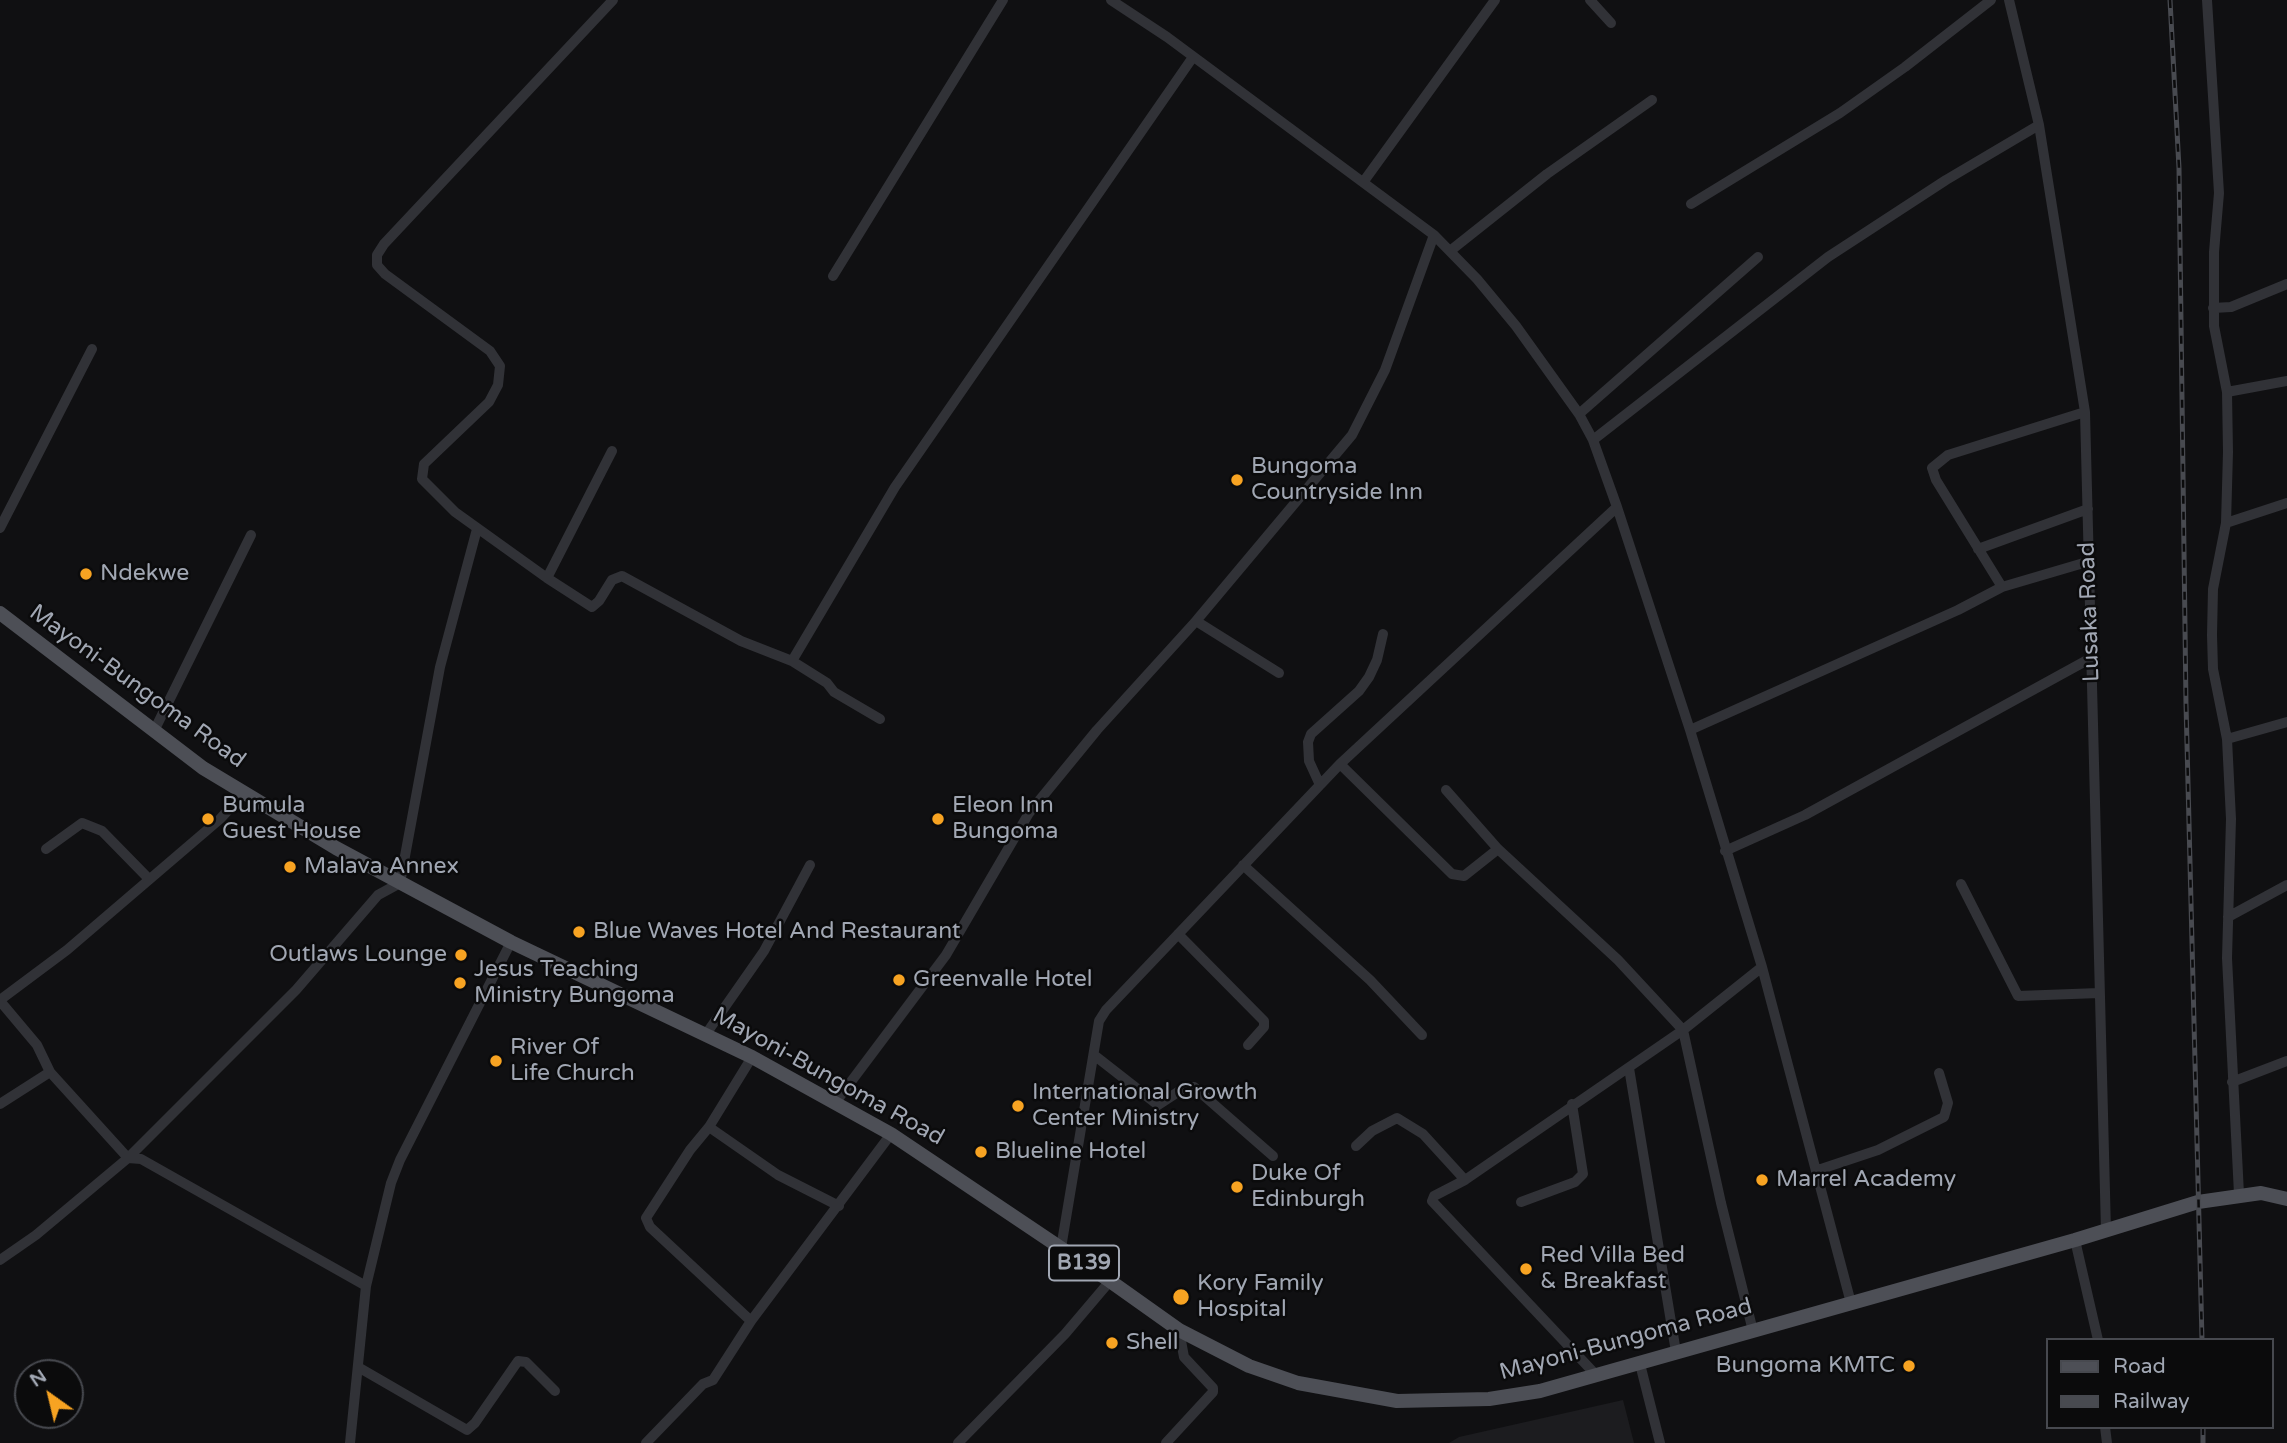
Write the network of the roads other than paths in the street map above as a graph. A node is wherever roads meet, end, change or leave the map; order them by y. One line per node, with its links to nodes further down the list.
1 (613, 0): 33 (street)
2 (1003, 0): 18 (street)
3 (1111, 0): 10 (street)
4 (1495, 0): 13 (street)
5 (1590, 0): 9 (street)
6 (1992, 0): 14 (street)
7 (2009, 0): 12 (street, Lusaka Road)
8 (2207, 0): 20 (street)
9 (1611, 23)
10 (1193, 57): 13 (street); 43 (street)
11 (1653, 100): 16 (street)
12 (2039, 125): 24 (street, Lusaka Road); 26 (street)
13 (1364, 181): 15 (street)
14 (1691, 204)
15 (1434, 235): 16 (street); 40 (street)
16 (1450, 251): 25 (street)
17 (1758, 257): 25 (street)
18 (833, 276)
19 (2287, 284): 20 (street)
20 (2213, 308): 23 (street)
21 (92, 349): 32 (street)
22 (2287, 381): 23 (street)
23 (2227, 392): 31 (street)
24 (2085, 412): 30 (street, Lusaka Road); 35 (street)
25 (1579, 414): 26 (street)
26 (1593, 440): 29 (street)
27 (612, 451): 37 (street)
28 (2287, 503): 31 (street)
29 (1617, 506): 47 (street); 50 (street)
30 (2088, 509): 35 (street); 36 (street, Lusaka Road)
31 (2226, 523): 49 (street)
32 (0, 528)
33 (477, 529): 37 (street); 60 (street)
34 (251, 535): 48 (street)
35 (1979, 549): 38 (street)
36 (2087, 562): 38 (street); 42 (street, Lusaka Road)
37 (547, 578): 43 (street)
38 (2002, 587): 47 (street)
39 (2, 619): 48 (main road, Mayoni-Bungoma Road / B139)
40 (1196, 621): 44 (street); 80 (street)
41 (1382, 634): 51 (street)
42 (2091, 658): 56 (street); 67 (street, Lusaka Road)
43 (792, 661): 45 (street)
44 (1279, 673)
45 (880, 719)
46 (2287, 722): 49 (street)
47 (1690, 730): 56 (street)
48 (154, 731): 53 (main road, Mayoni-Bungoma Road / B139)
49 (2227, 739): 63 (street)
50 (1340, 764): 51 (street); 55 (street)
51 (1320, 785): 58 (street)
52 (1446, 790): 55 (street)
53 (244, 793): 59 (street); 60 (main road, Mayoni-Bungoma Road / B139)
54 (46, 849): 59 (street)
55 (1498, 849): 69 (street)
56 (1725, 850): 66 (street)
57 (810, 865): 70 (street)
58 (1243, 865): 64 (street); 71 (street)
59 (148, 878): 68 (street)
60 (400, 883): 65 (main road, Mayoni-Bungoma Road / B139); 87 (street)
61 (1961, 884): 67 (street)
62 (2287, 885): 63 (street)
63 (2228, 917): 79 (street)
64 (1178, 934): 72 (street); 73 (street)
65 (511, 942): 70 (main road, Mayoni-Bungoma Road / B139); 99 (street)
66 (1762, 967): 69 (street); 88 (street)
67 (2099, 993): 94 (street, Lusaka Road)
68 (0, 1000): 77 (street)
69 (1683, 1030): 76 (street); 103 (street)
70 (706, 1034): 74 (main road, Mayoni-Bungoma Road / B139)
71 (1422, 1035)
72 (1248, 1045)
73 (1094, 1055): 86 (street); 96 (street)
74 (752, 1057): 80 (main road, Mayoni-Bungoma Road / B139); 83 (street)
75 (2287, 1061): 79 (street)
76 (1629, 1068): 82 (street); 105 (street)
77 (50, 1072): 81 (street); 87 (street)
78 (1938, 1073): 88 (street)
79 (2232, 1082): 90 (street)
80 (835, 1103): 84 (main road, Mayoni-Bungoma Road / B139)
81 (0, 1104)
82 (1572, 1104): 89 (street); 92 (street)
83 (709, 1127): 93 (street); 101 (street)
84 (891, 1134): 93 (street); 96 (main road, Mayoni-Bungoma Road / B139)
85 (1356, 1146): 89 (street)
86 (1273, 1156)
87 (128, 1158): 97 (street); 99 (street)
88 (1818, 1170): 100 (street)
89 (1465, 1180): 108 (street)
90 (2239, 1194): 91 (main road, Mayoni-Bungoma Road / B139); 94 (main road, Mayoni-Bungoma Road / B139)
91 (2287, 1199)
92 (1521, 1202)
93 (839, 1206): 101 (street)
94 (2106, 1231): 95 (main road, Mayoni-Bungoma Road / B139)
95 (2075, 1240): 100 (main road, Mayoni-Bungoma Road / B139); 104 (street)
96 (1061, 1248): 98 (main road, Mayoni-Bungoma Road / B139)
97 (0, 1260)
98 (1110, 1280): 102 (main road, Mayoni-Bungoma Road / B139); 112 (street)
99 (366, 1286): 107 (street)
100 (1851, 1303): 103 (main road, Mayoni-Bungoma Road / B139)
101 (751, 1321): 111 (street)
102 (1179, 1331): 108 (main road, Mayoni-Bungoma Road / B139); 113 (street)
103 (1753, 1331): 105 (main road, Mayoni-Bungoma Road / B139)
104 (2098, 1338)
105 (1676, 1352): 106 (main road, Mayoni-Bungoma Road / B139)
106 (1640, 1364): 108 (main road, Mayoni-Bungoma Road / B139); 114 (street)
107 (358, 1367): 109 (street); 110 (street)
108 (1596, 1376)
109 (555, 1391)
110 (350, 1443)
111 (646, 1443)
112 (958, 1443)
113 (1166, 1443)
114 (1660, 1443)

